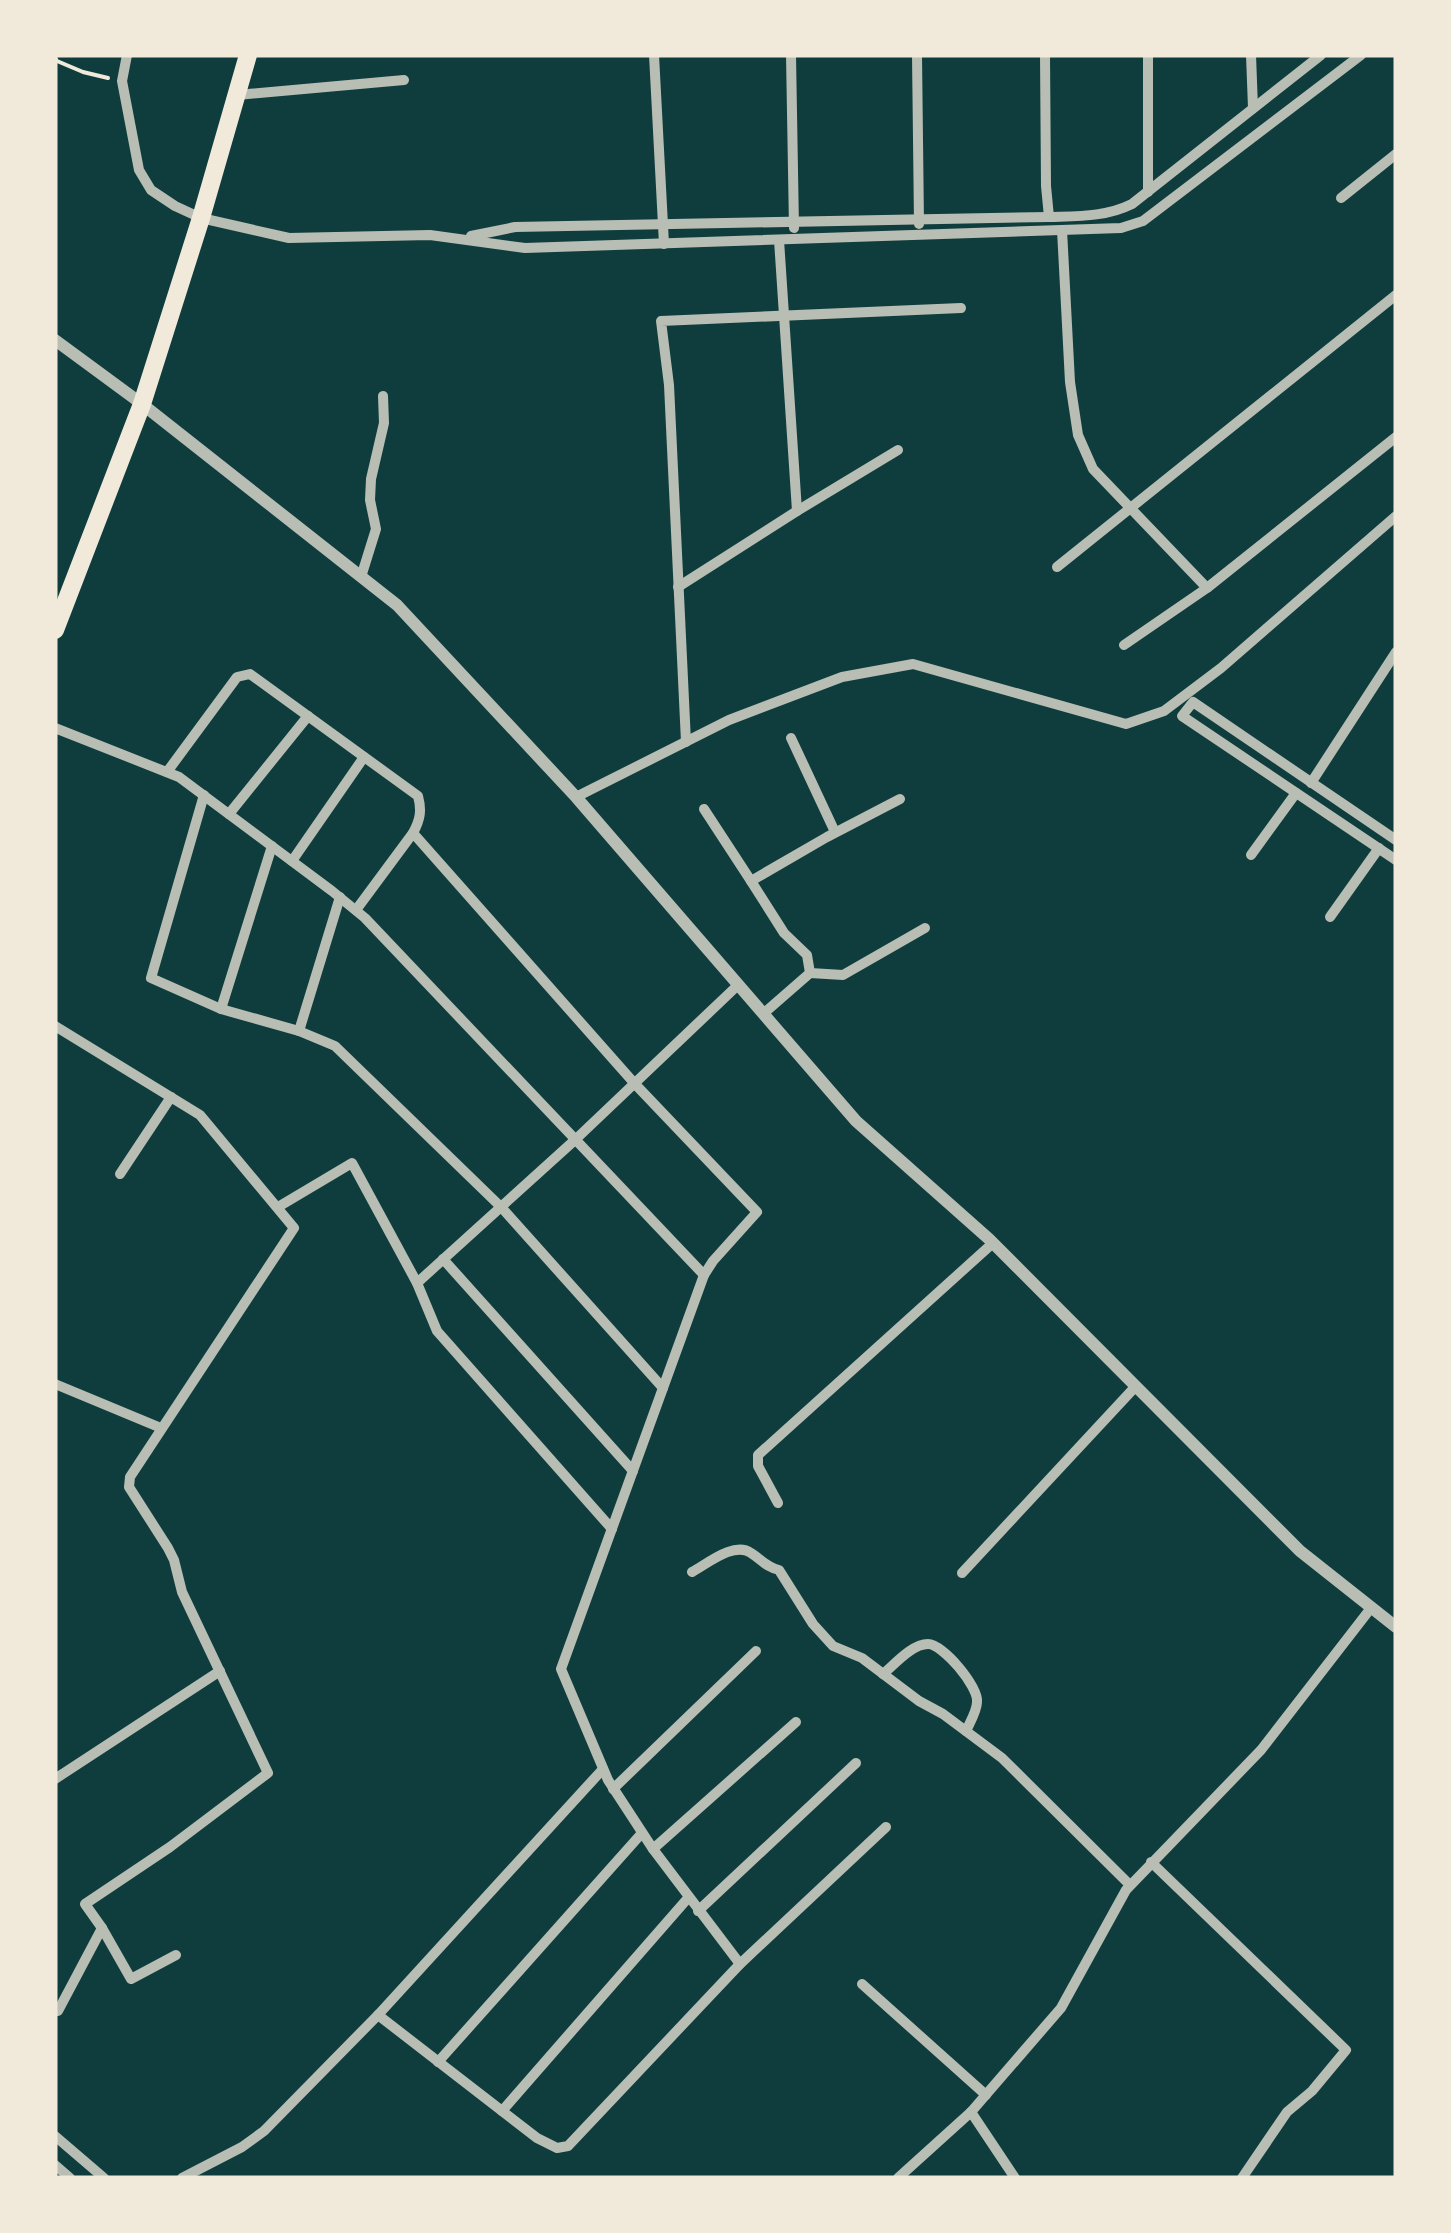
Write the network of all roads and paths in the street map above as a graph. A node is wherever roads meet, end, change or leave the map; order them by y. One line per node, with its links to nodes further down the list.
1 (127, 55): 13 (street)
2 (248, 55): 14 (main road)
3 (654, 55): 23 (street)
4 (791, 55): 22 (street)
5 (917, 55): 21 (street)
6 (1045, 55): 19 (street)
7 (1148, 55): 17 (street)
8 (1251, 55): 15 (street)
9 (1320, 55): 15 (street)
10 (1361, 55): 24 (street)
11 (56, 60): 13 (path)
12 (404, 80): 14 (street)
13 (122, 81): 20 (street)
14 (237, 95): 20 (main road)
15 (1254, 108): 17 (street)
16 (1396, 154): 18 (street)
17 (1148, 192): 19 (street)
18 (1341, 198)
19 (1049, 217): 21 (street)
20 (202, 218): 26 (street); 35 (main road)
21 (919, 220): 22 (street); 25 (street)
22 (794, 223): 23 (street); 27 (street)
23 (662, 225): 26 (street); 29 (street)
24 (1062, 230): 25 (street); 38 (street)
25 (919, 235): 27 (street)
26 (460, 238): 29 (street)
27 (794, 239): 28 (street)
28 (780, 240): 29 (street); 32 (street)
29 (664, 244)
30 (1396, 295): 38 (street)
31 (961, 308): 32 (street)
32 (784, 317): 39 (street); 43 (street)
33 (55, 340): 35 (street)
34 (382, 396): 42 (street)
35 (142, 404): 42 (street); 45 (main road)
36 (1396, 437): 44 (street)
37 (898, 450): 39 (street)
38 (1131, 508): 41 (street); 44 (street)
39 (797, 511): 43 (street)
40 (1396, 516): 51 (street)
41 (1057, 567)
42 (361, 576): 57 (street)
43 (678, 587): 51 (street)
44 (1207, 588): 46 (street)
45 (55, 630)
46 (1124, 645)
47 (1396, 652): 54 (street)
48 (308, 716): 52 (street); 53 (street); 60 (street)
49 (55, 728): 53 (street)
50 (791, 738): 61 (street)
51 (686, 742): 57 (street)
52 (364, 757): 62 (street); 68 (street)
53 (167, 772): 56 (street)
54 (1311, 783): 55 (street); 63 (street)
55 (1296, 793): 65 (street); 66 (street)
56 (204, 796): 60 (street); 76 (street)
57 (576, 797): 75 (street)
58 (900, 799): 61 (street)
59 (704, 809): 69 (street)
60 (229, 814): 64 (street)
61 (835, 832): 69 (street)
62 (414, 833): 71 (street); 80 (street)
63 (1394, 834)
64 (272, 846): 68 (street); 76 (street)
65 (1379, 848): 67 (street); 72 (street)
66 (1251, 855)
67 (1396, 860)
68 (292, 861): 70 (street)
69 (751, 882): 74 (street)
70 (340, 897): 71 (street); 79 (street)
71 (356, 910): 82 (street)
72 (1330, 918)
73 (925, 928): 74 (street)
74 (810, 972): 77 (street)
75 (738, 985): 77 (street); 80 (street)
76 (221, 1008): 79 (street)
77 (763, 1014): 86 (street)
78 (55, 1026): 81 (street)
79 (299, 1031): 84 (street)
80 (635, 1084): 82 (street); 88 (street)
81 (171, 1097): 83 (street); 85 (street)
82 (576, 1139): 84 (street); 88 (street)
83 (120, 1174)
84 (501, 1207): 87 (street); 92 (street)
85 (278, 1208): 89 (street); 93 (street)
86 (993, 1243): 91 (street); 95 (street)
87 (444, 1259): 89 (street); 94 (street)
88 (704, 1275): 92 (street)
89 (416, 1284): 96 (street)
90 (55, 1384): 93 (street)
91 (1136, 1386): 98 (street); 99 (street)
92 (663, 1388): 94 (street)
93 (161, 1428): 102 (street)
94 (633, 1471): 96 (street)
95 (778, 1503)
96 (612, 1529): 107 (street)
97 (692, 1572): 103 (street)
98 (962, 1573)
99 (1371, 1608): 100 (street); 113 (street)
100 (1396, 1627)
101 (756, 1651): 109 (street)
102 (220, 1671): 108 (street); 117 (street)
103 (882, 1674): 105 (street); 105 (street)
104 (796, 1722): 112 (street)
105 (966, 1731): 114 (street)
106 (856, 1762): 116 (street)
107 (603, 1770): 109 (street); 122 (street)
108 (55, 1780)
109 (613, 1789): 111 (street)
110 (886, 1828): 119 (street)
111 (642, 1833): 112 (street); 123 (street)
112 (653, 1849): 115 (street)
113 (1152, 1862): 114 (street); 134 (street)
114 (1130, 1885): 124 (street)
115 (688, 1898): 116 (street); 125 (street)
116 (698, 1911): 119 (street)
117 (102, 1928): 118 (street); 121 (street)
118 (176, 1955)
119 (740, 1964): 125 (street)
120 (862, 1984): 124 (street)
121 (55, 2010)
122 (378, 2015): 123 (street); 131 (street)
123 (438, 2062): 125 (street)
124 (986, 2094): 126 (street)
125 (502, 2110)
126 (971, 2112): 132 (street); 133 (street)
127 (55, 2136): 130 (street)
128 (55, 2165): 129 (street)
129 (70, 2178)
130 (104, 2178)
131 (182, 2178)
132 (898, 2178)
133 (1015, 2178)
134 (1242, 2178)

